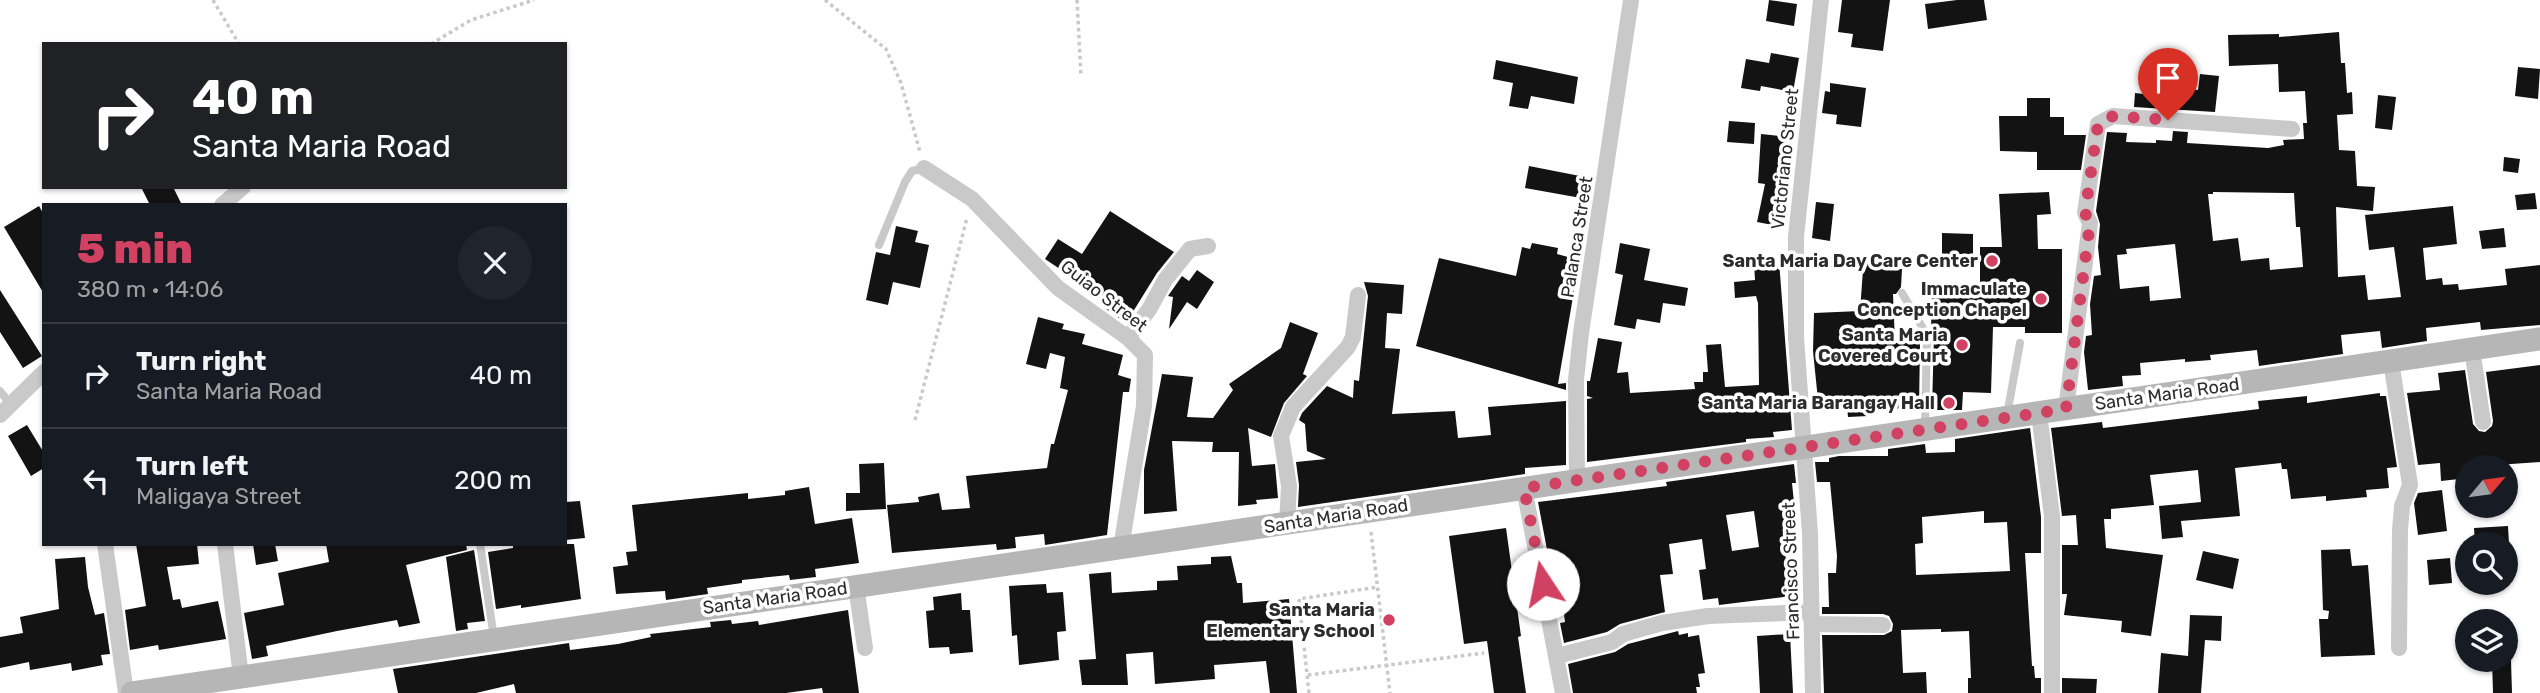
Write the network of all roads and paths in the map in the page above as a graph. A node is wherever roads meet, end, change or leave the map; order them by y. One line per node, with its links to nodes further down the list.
1 (213, 0): 7 (path)
2 (534, 0): 8 (path)
3 (825, 0): 11 (path)
4 (1076, 0): 9 (path)
5 (1631, 0): 34 (street, Palanca Street)
6 (1821, 0): 33 (street, Victoriano Street)
7 (238, 42)
8 (434, 42)
9 (1081, 76)
10 (2292, 129): 26 (street)
11 (924, 168): 13 (street, Guiao Street); 15 (lane)
12 (241, 189): 14 (street)
13 (972, 199): 19 (street, Guiao Street); 30 (path)
14 (224, 203)
15 (879, 245)
16 (1208, 246): 19 (street)
17 (1902, 293): 32 (lane)
18 (1358, 295): 37 (street)
19 (1128, 338): 41 (street, Guiao Street)
20 (2540, 339): 22 (main road, Santa Maria Road)
21 (2020, 343): 29 (lane)
22 (2472, 349): 23 (main road, Santa Maria Road); 31 (street)
23 (2391, 361): 26 (main road, Santa Maria Road); 48 (street)
24 (42, 374): 27 (street)
25 (0, 391): 27 (lane)
26 (2066, 409): 28 (main road, Santa Maria Road)
27 (5, 410)
28 (2039, 413): 29 (main road, Santa Maria Road); 60 (street)
29 (2006, 418): 32 (main road, Santa Maria Road)
30 (915, 420)
31 (2483, 422)
32 (1925, 430): 33 (main road, Santa Maria Road)
33 (1805, 447): 34 (main road, Santa Maria Road); 44 (street, Francisco Street)
34 (1577, 481): 35 (main road, Santa Maria Road)
35 (1524, 488): 36 (main road, Santa Maria Road); 50 (street)
36 (1369, 511): 37 (main road, Santa Maria Road); 43 (path)
37 (1287, 524): 41 (main road, Santa Maria Road)
38 (105, 546): 54 (street)
39 (225, 546): 53 (street)
40 (480, 546): 46 (lane)
41 (1121, 548): 42 (main road, Santa Maria Road)
42 (856, 586): 46 (main road, Santa Maria Road); 47 (street)
43 (1378, 587): 51 (path); 52 (path)
44 (1812, 618): 45 (street); 50 (street); 59 (street, Francisco Street)
45 (1883, 625)
46 (494, 639): 53 (main road, Santa Maria Road)
47 (865, 648)
48 (2399, 648)
49 (1484, 653): 51 (path)
50 (1557, 656): 58 (street)
51 (1387, 664): 52 (path); 57 (path)
52 (1308, 675): 56 (path)
53 (241, 677): 55 (main road, Santa Maria Road)
54 (126, 693)
55 (132, 693)
56 (1310, 693)
57 (1390, 693)
58 (1563, 693)
59 (1813, 693)
60 (2052, 693)

